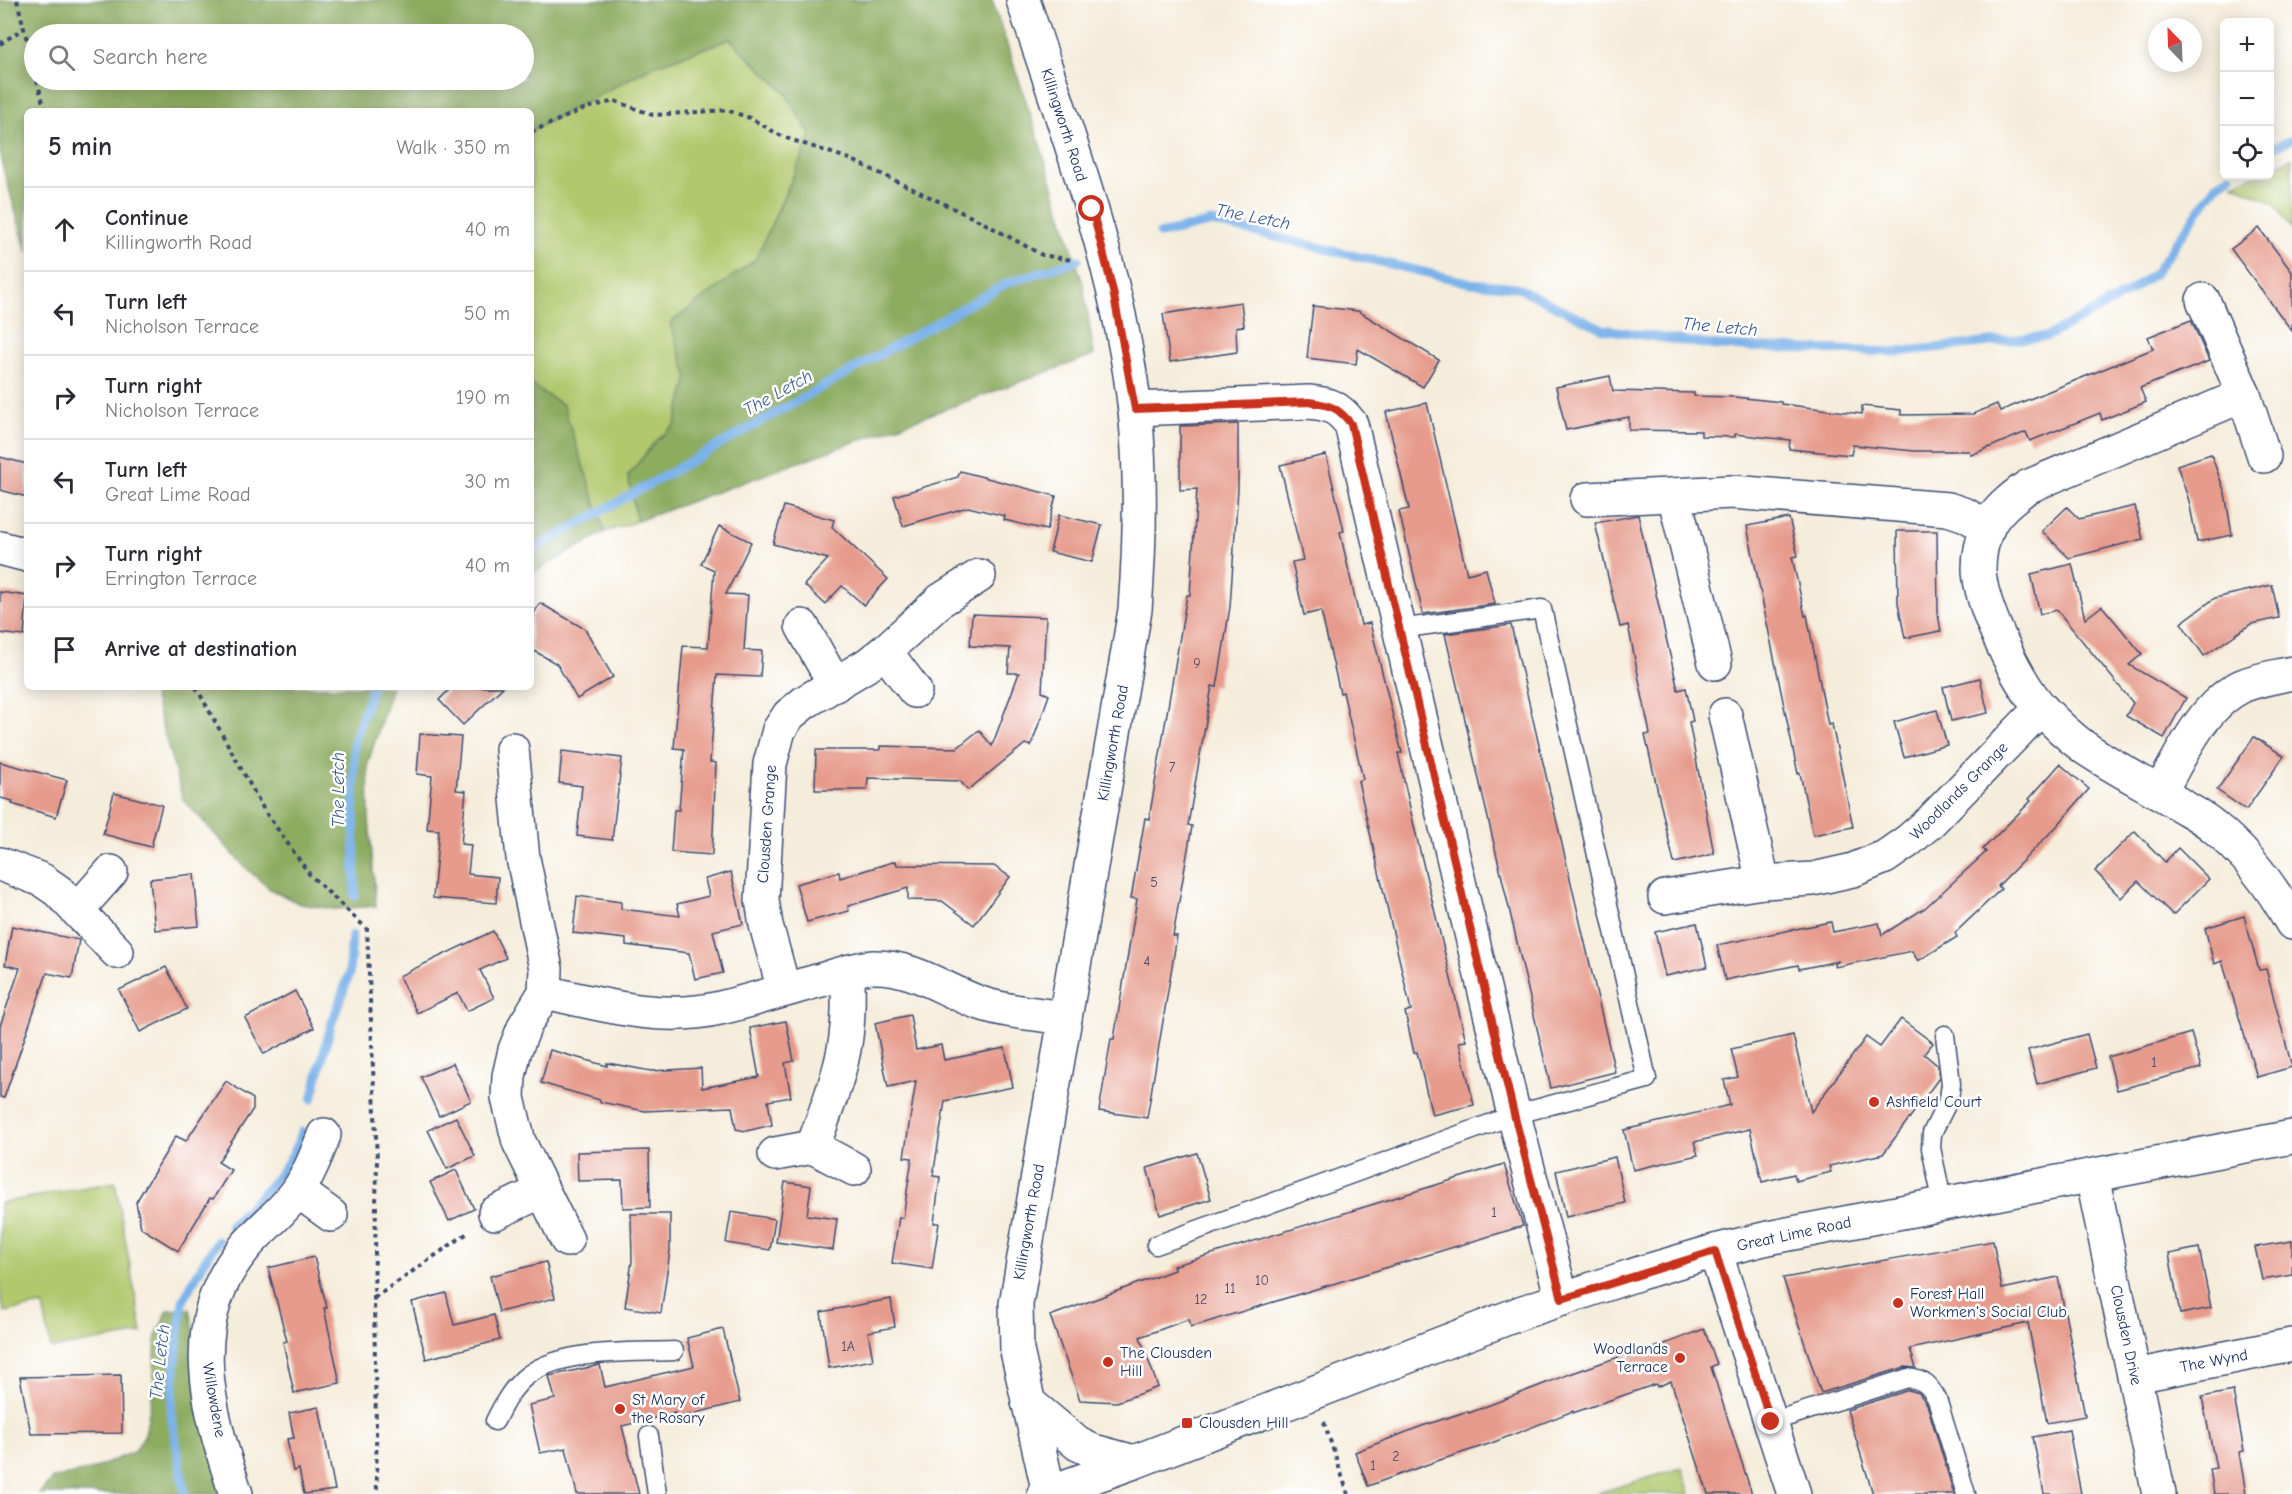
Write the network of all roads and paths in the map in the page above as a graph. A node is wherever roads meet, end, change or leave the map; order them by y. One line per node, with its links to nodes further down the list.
1 (17, 0): 3 (path)
2 (1023, 0): 11 (street, Killingworth Road)
3 (24, 28): 4 (path)
4 (0, 45)
5 (40, 90): 6 (path)
6 (44, 108)
7 (534, 131): 8 (path)
8 (1076, 261)
9 (2203, 300): 10 (street)
10 (2244, 395): 12 (street); 15 (street)
11 (1135, 409): 20 (street); 41 (street, Killingworth Road)
12 (2264, 456)
13 (1674, 495): 14 (street); 15 (street); 22 (street)
14 (1587, 499)
15 (1988, 528): 27 (street)
16 (0, 548): 17 (street)
17 (24, 554)
18 (979, 576): 21 (street, Clousden Grange)
19 (802, 626): 24 (street)
20 (1399, 630): 43 (street); 43 (lane)
21 (885, 651): 24 (street, Clousden Grange); 26 (street)
22 (1714, 663)
23 (2292, 673): 30 (street)
24 (835, 685): 39 (street, Clousden Grange)
25 (198, 690): 58 (path)
26 (915, 691)
27 (2041, 708): 30 (street); 33 (street, Woodlands Grange)
28 (1725, 715): 33 (street)
29 (512, 749): 40 (street)
30 (2160, 792): 36 (street)
31 (0, 864): 35 (street)
32 (111, 872): 35 (street)
33 (1763, 882): 34 (street, Woodlands Grange)
34 (1665, 897)
35 (78, 909): 37 (street)
36 (2292, 923)
37 (117, 952)
38 (848, 972): 39 (street); 41 (street); 46 (street)
39 (784, 990): 40 (street)
40 (545, 992): 51 (street)
41 (1065, 1018): 64 (street, Killingworth Road)
42 (1945, 1035): 52 (lane)
43 (1514, 1114): 56 (lane); 59 (street)
44 (324, 1135): 50 (street, Willowdene)
45 (2292, 1137): 49 (street, Great Lime Road)
46 (813, 1147): 47 (street); 48 (street)
47 (775, 1154)
48 (854, 1169)
49 (2092, 1176): 52 (street, Great Lime Road); 62 (street, Clousden Drive)
50 (298, 1191): 54 (street); 70 (street, Willowdene)
51 (542, 1191): 53 (street); 55 (street)
52 (1943, 1204): 57 (street, Great Lime Road)
53 (495, 1213): 58 (path)
54 (331, 1215)
55 (567, 1240)
56 (1156, 1245)
57 (1715, 1251): 59 (street, Great Lime Road); 66 (street)
58 (374, 1298): 71 (path)
59 (1562, 1299): 63 (street, Great Lime Road)
60 (2292, 1345): 62 (street, The Wynd)
61 (674, 1351): 65 (lane)
62 (2135, 1376): 76 (street, Clousden Drive)
63 (1314, 1392): 68 (street, Great Lime Road); 73 (path)
64 (1028, 1402): 68 (street); 69 (street, Killingworth Road)
65 (495, 1421)
66 (1771, 1422): 74 (street); 75 (lane)
67 (648, 1436): 72 (lane)
68 (1134, 1462): 69 (street, Great Lime Road)
69 (1047, 1493)
70 (236, 1494)
71 (377, 1494)
72 (657, 1494)
73 (1348, 1494)
74 (1794, 1494)
75 (1966, 1494)
76 (2158, 1494)

